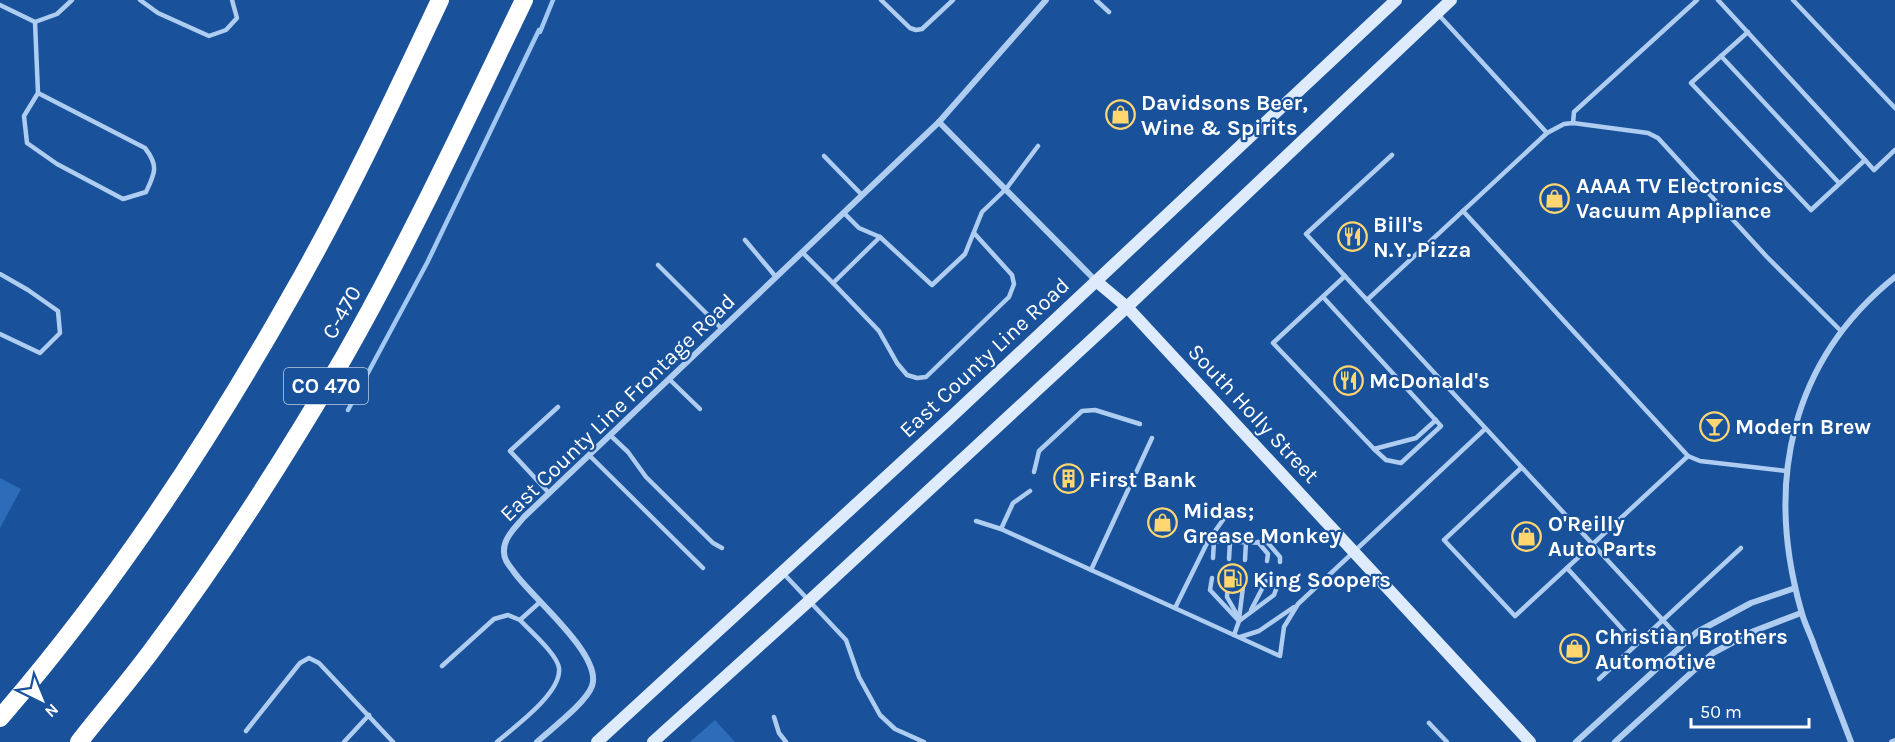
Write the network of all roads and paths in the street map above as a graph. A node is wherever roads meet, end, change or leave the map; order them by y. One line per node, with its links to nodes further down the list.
1 (72, 0): 18 (lane)
2 (140, 0): 3 (lane)
3 (232, 0)
4 (440, 0): 111 (highway, CO 470)
5 (524, 0): 114 (highway, C-470 / CO 470)
6 (881, 0): 7 (lane)
7 (953, 0)
8 (1046, 0): 23 (street, East County Line Frontage Road)
9 (1096, 0): 17 (lane)
10 (1396, 0): 45 (main road, East County Line Road)
11 (1450, 0): 16 (main road)
12 (1697, 0): 24 (lane)
13 (1718, 0): 19 (lane)
14 (1793, 0): 22 (lane)
15 (0, 5): 18 (lane)
16 (1436, 6): 25 (lane); 49 (main road)
17 (1109, 12)
18 (35, 22): 21 (lane)
19 (1748, 32): 20 (lane); 30 (lane)
20 (1721, 56): 31 (lane); 31 (lane)
21 (38, 93): 21 (lane)
22 (1895, 108)
23 (939, 122): 32 (street, South Holly Street); 33 (street, East County Line Frontage Road)
24 (1573, 123): 25 (lane); 51 (lane)
25 (1546, 133): 34 (lane)
26 (1038, 146): 32 (lane)
27 (1895, 150): 30 (lane)
28 (1392, 155): 42 (lane)
29 (824, 156): 33 (lane)
30 (1865, 160): 31 (lane)
31 (1839, 183)
32 (1006, 189): 36 (lane); 45 (street, South Holly Street)
33 (862, 195): 35 (street, East County Line Frontage Road)
34 (1463, 211): 48 (lane); 63 (lane)
35 (844, 213): 37 (lane); 39 (street, East County Line Frontage Road)
36 (974, 233): 37 (lane); 46 (lane)
37 (880, 237): 46 (lane)
38 (745, 240): 43 (lane)
39 (802, 252): 43 (street, East County Line Frontage Road); 46 (lane)
40 (658, 265): 50 (lane)
41 (0, 274): 52 (lane)
42 (1345, 276): 47 (lane); 48 (lane)
43 (776, 277): 50 (street, East County Line Frontage Road)
44 (1895, 277): 51 (street)
45 (1096, 281): 49 (main road, South Holly Street); 88 (main road, East County Line Road)
46 (833, 283)
47 (1323, 297): 56 (lane); 61 (lane)
48 (1367, 300): 58 (lane)
49 (1127, 307): 79 (main road, South Holly Street); 95 (main road)
50 (722, 329): 53 (street, East County Line Frontage Road)
51 (1840, 331): 65 (street)
52 (0, 334)
53 (669, 379): 55 (lane); 59 (street, East County Line Frontage Road)
54 (558, 407): 68 (lane)
55 (700, 409)
56 (1436, 420): 61 (lane); 61 (lane)
57 (1140, 424): 66 (lane)
58 (1485, 429): 64 (lane); 79 (lane)
59 (610, 435): 62 (street, East County Line Frontage Road); 77 (lane)
60 (1152, 438): 87 (lane)
61 (1374, 449)
62 (589, 455): 68 (street, East County Line Frontage Road); 85 (lane)
63 (1688, 456): 65 (lane); 76 (lane)
64 (1521, 468): 76 (lane); 86 (lane)
65 (1786, 471): 94 (street)
66 (1034, 472)
67 (1030, 491): 71 (lane)
68 (549, 493): 96 (street, East County Line Frontage Road)
69 (1225, 517): 72 (lane)
70 (976, 521): 71 (lane)
71 (1001, 530): 87 (lane)
72 (1211, 541): 73 (lane); 80 (lane); 98 (lane)
73 (1230, 542): 74 (lane); 81 (lane)
74 (1246, 542): 75 (lane); 82 (lane)
75 (1258, 542): 83 (lane); 84 (lane)
76 (1593, 545): 86 (lane); 103 (lane)
77 (722, 548)
78 (1741, 548): 103 (lane)
79 (1355, 552): 97 (lane); 124 (main road, South Holly Street)
80 (1213, 558)
81 (1229, 559)
82 (1245, 560)
83 (1267, 561)
84 (1280, 562)
85 (703, 568)
86 (1567, 568): 106 (lane)
87 (1091, 570): 98 (lane)
88 (781, 571): 95 (lane); 119 (main road, East County Line Road)
89 (1212, 578): 102 (lane)
90 (1228, 579): 102 (lane)
91 (1244, 579): 102 (lane)
92 (1266, 580): 99 (lane)
93 (1279, 581): 99 (lane)
94 (1795, 588): 100 (street); 105 (street)
95 (809, 601): 120 (main road); 122 (lane)
96 (540, 602): 101 (lane); 118 (street, East County Line Frontage Road)
97 (1298, 604): 104 (lane); 104 (lane)
98 (1175, 608): 104 (lane)
99 (1250, 613): 102 (lane)
100 (1801, 613): 126 (street); 127 (street)
101 (520, 620): 107 (lane); 117 (lane)
102 (1239, 620): 104 (lane)
103 (1663, 620): 105 (lane); 106 (lane)
104 (1237, 636)
105 (1684, 643): 125 (street)
106 (1636, 644): 108 (lane)
107 (442, 666)
108 (1599, 679)
109 (369, 715): 113 (lane); 115 (lane); 116 (lane)
110 (774, 717): 121 (lane)
111 (0, 718)
112 (1429, 723): 123 (lane)
113 (246, 731)
114 (79, 742)
115 (344, 742)
116 (393, 742)
117 (497, 742)
118 (537, 742)
119 (597, 742)
120 (653, 742)
121 (786, 742)
122 (924, 742)
123 (1446, 742)
124 (1530, 742)
125 (1576, 742)
126 (1616, 742)
127 (1851, 742)

